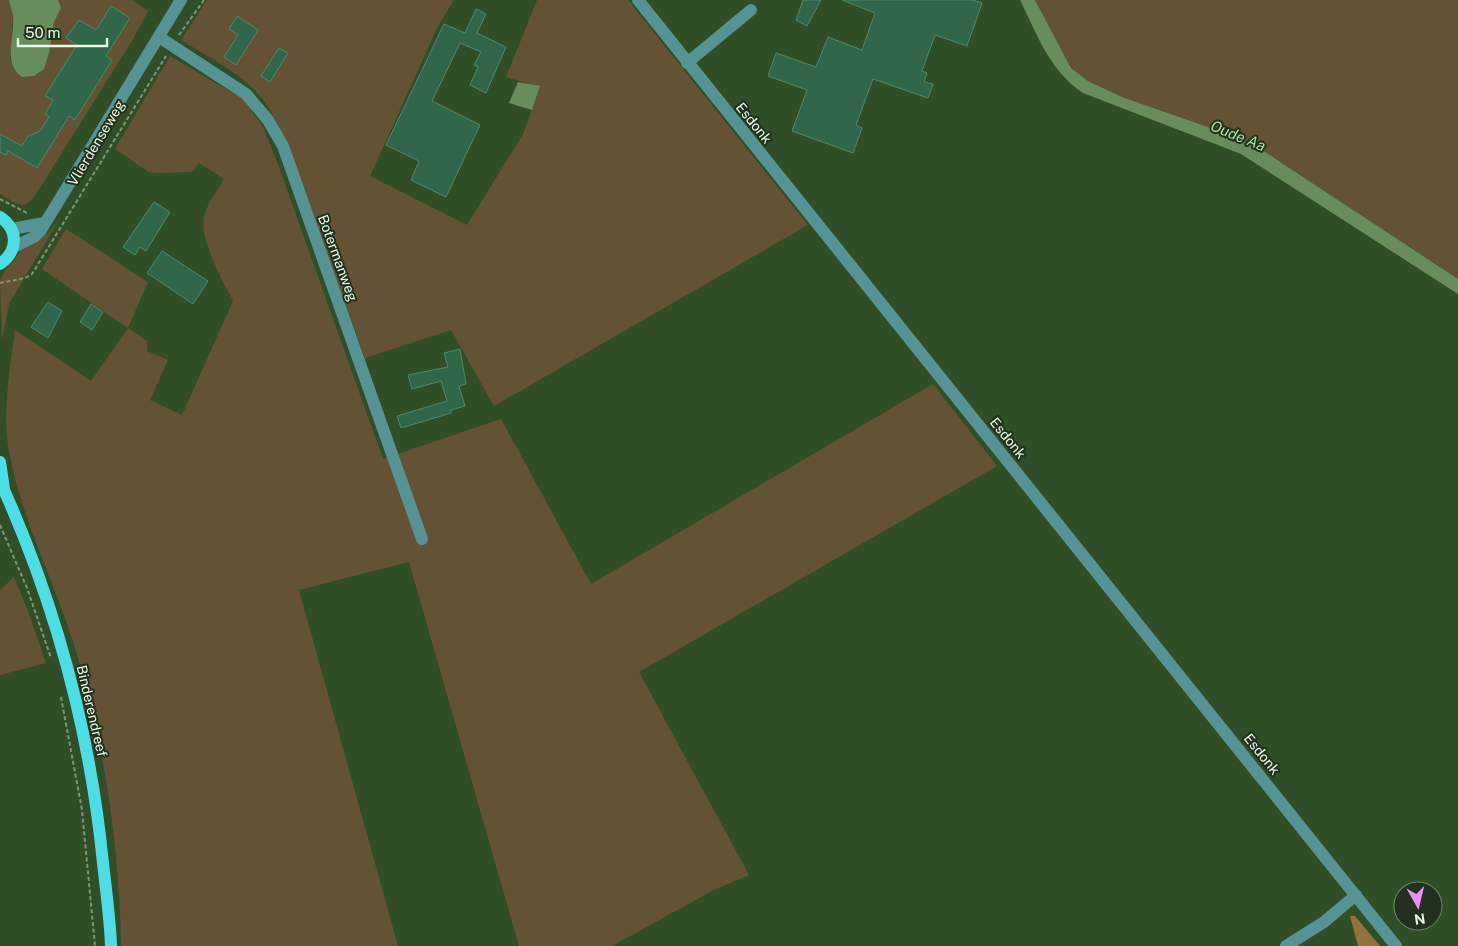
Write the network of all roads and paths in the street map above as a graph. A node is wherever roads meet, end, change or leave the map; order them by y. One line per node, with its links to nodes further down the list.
1 (204, 0): 6 (path, Vlierdenseweg)
2 (638, 0): 7 (street, Esdonk)
3 (181, 1): 5 (street, Vlierdenseweg)
4 (751, 10): 7 (street)
5 (159, 37): 6 (street, Botermanweg); 11 (street, Vlierdenseweg)
6 (173, 45): 15 (path, Vlierdenseweg); 19 (street, Botermanweg)
7 (687, 63): 22 (street, Esdonk)
8 (0, 198): 9 (path)
9 (30, 214)
10 (0, 217): 12 (main road)
11 (44, 223): 12 (street); 13 (street, Vlierdenseweg)
12 (12, 229): 13 (main road)
13 (14, 247): 14 (main road)
14 (0, 264)
15 (0, 283)
16 (0, 462): 17 (main road, Binderendreef)
17 (2, 487): 24 (main road, Binderendreef)
18 (0, 525): 20 (path)
19 (422, 539)
20 (51, 659)
21 (60, 696): 23 (path, Binderendreef)
22 (1356, 895): 25 (street); 26 (street, Esdonk)
23 (95, 946)
24 (110, 946)
25 (1286, 946)
26 (1396, 946)

